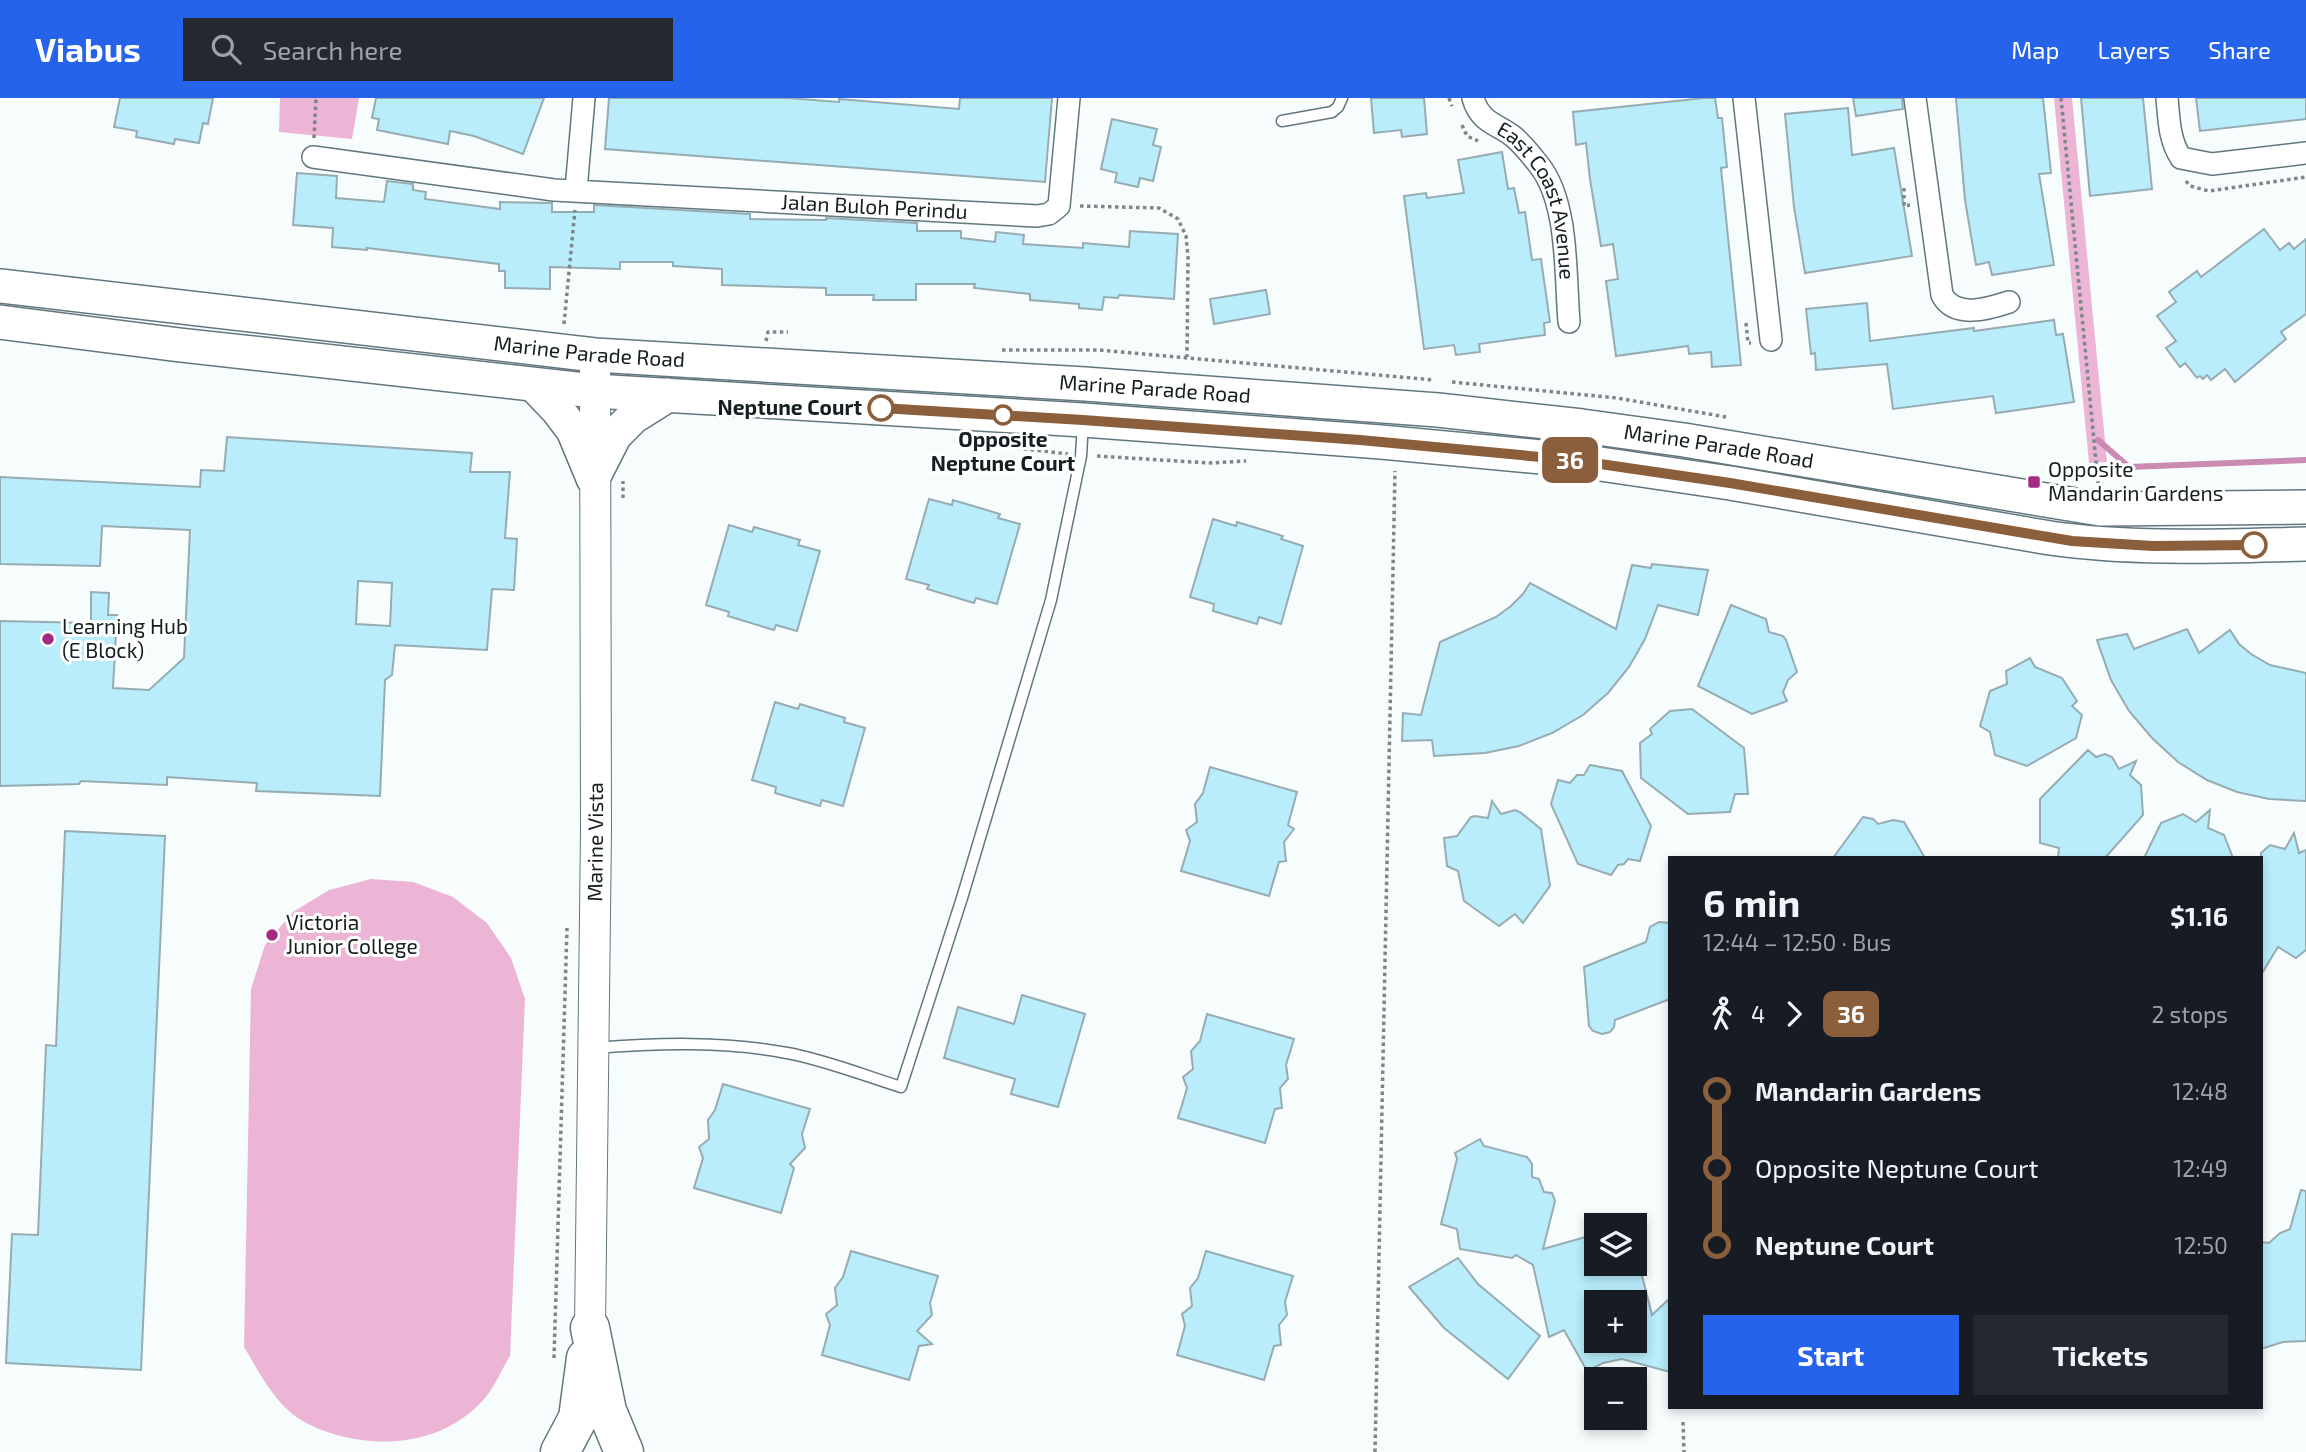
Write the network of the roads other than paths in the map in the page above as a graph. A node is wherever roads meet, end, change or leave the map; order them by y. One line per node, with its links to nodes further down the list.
1 (584, 98): 11 (street)
2 (1069, 98): 11 (street, Jalan Buloh Perindu)
3 (1342, 98): 8 (lane)
4 (1473, 98): 15 (street, East Coast Avenue)
5 (1744, 98): 16 (street)
6 (1915, 98): 13 (street)
7 (2167, 98): 9 (street)
8 (1282, 121)
9 (2306, 152)
10 (313, 157): 11 (street, Jalan Buloh Perindu)
11 (576, 190)
12 (0, 286): 17 (main road, Marine Parade Road)
13 (2009, 302)
14 (0, 322): 18 (main road, Marine Parade Road)
15 (1569, 322)
16 (1771, 340)
17 (595, 355): 19 (street, Marine Vista); 23 (main road, Marine Parade Road)
18 (534, 385): 19 (main road, Marine Parade Road); 22 (main road)
19 (594, 391): 20 (main road, Marine Parade Road); 22 (street, Marine Vista)
20 (668, 395): 21 (main road, Marine Parade Road); 22 (main road)
21 (1083, 420): 24 (main road, Marine Parade Road); 25 (lane)
22 (593, 478): 25 (street, Marine Vista)
23 (2306, 507)
24 (2306, 544)
25 (594, 1048): 26 (street, Marine Vista)
26 (590, 1328): 27 (highway); 28 (highway)
27 (560, 1452)
28 (624, 1452)

